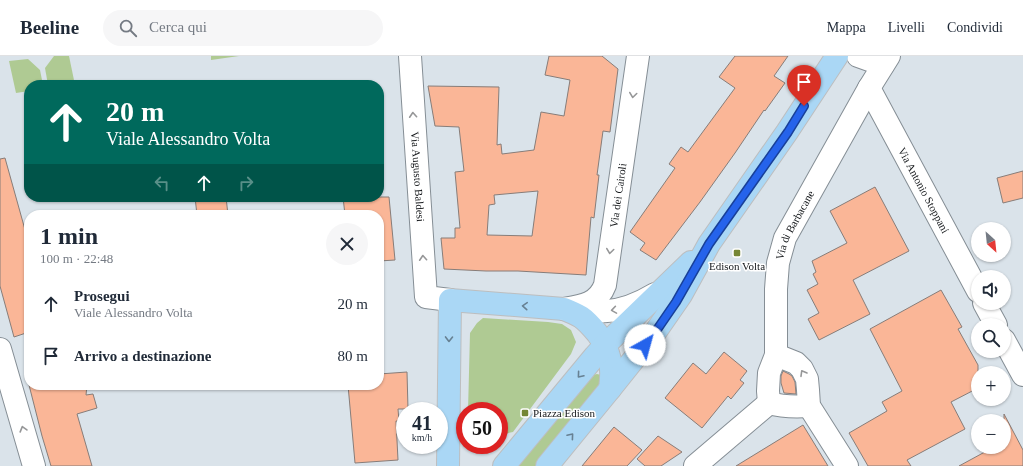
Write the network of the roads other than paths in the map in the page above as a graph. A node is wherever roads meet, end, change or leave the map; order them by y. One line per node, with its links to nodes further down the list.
1 (410, 56): 9 (street, Via Augusto Baldesi, one-way to 1)
2 (638, 56): 10 (street, Via dei Cairoli, one-way to 10)
3 (837, 56): 8 (main road)
4 (858, 56): 5 (street)
5 (886, 61): 6 (street, Via di Barbacane)
6 (869, 88): 7 (street, Via Antonio Stoppani); 14 (street, Via di Barbacane)
7 (971, 278)
8 (669, 296): 10 (street, one-way to 10); 11 (main road); 16 (main road)
9 (450, 300): 10 (main road, one-way to 9); 20 (main road, one-way to 20)
10 (564, 309): 11 (main road)
11 (605, 345): 16 (main road); 21 (main road, one-way to 21)
12 (0, 349): 19 (street, one-way to 12)
13 (1011, 353): 15 (street)
14 (776, 355): 17 (street, Via di Barbacane); 18 (street, one-way to 14)
15 (1023, 375)
16 (610, 390): 22 (main road, one-way to 16)
17 (769, 403): 18 (street); 23 (street)
18 (808, 406): 24 (street)
19 (34, 466)
20 (448, 466)
21 (504, 466)
22 (546, 466)
23 (694, 466)
24 (847, 466)

